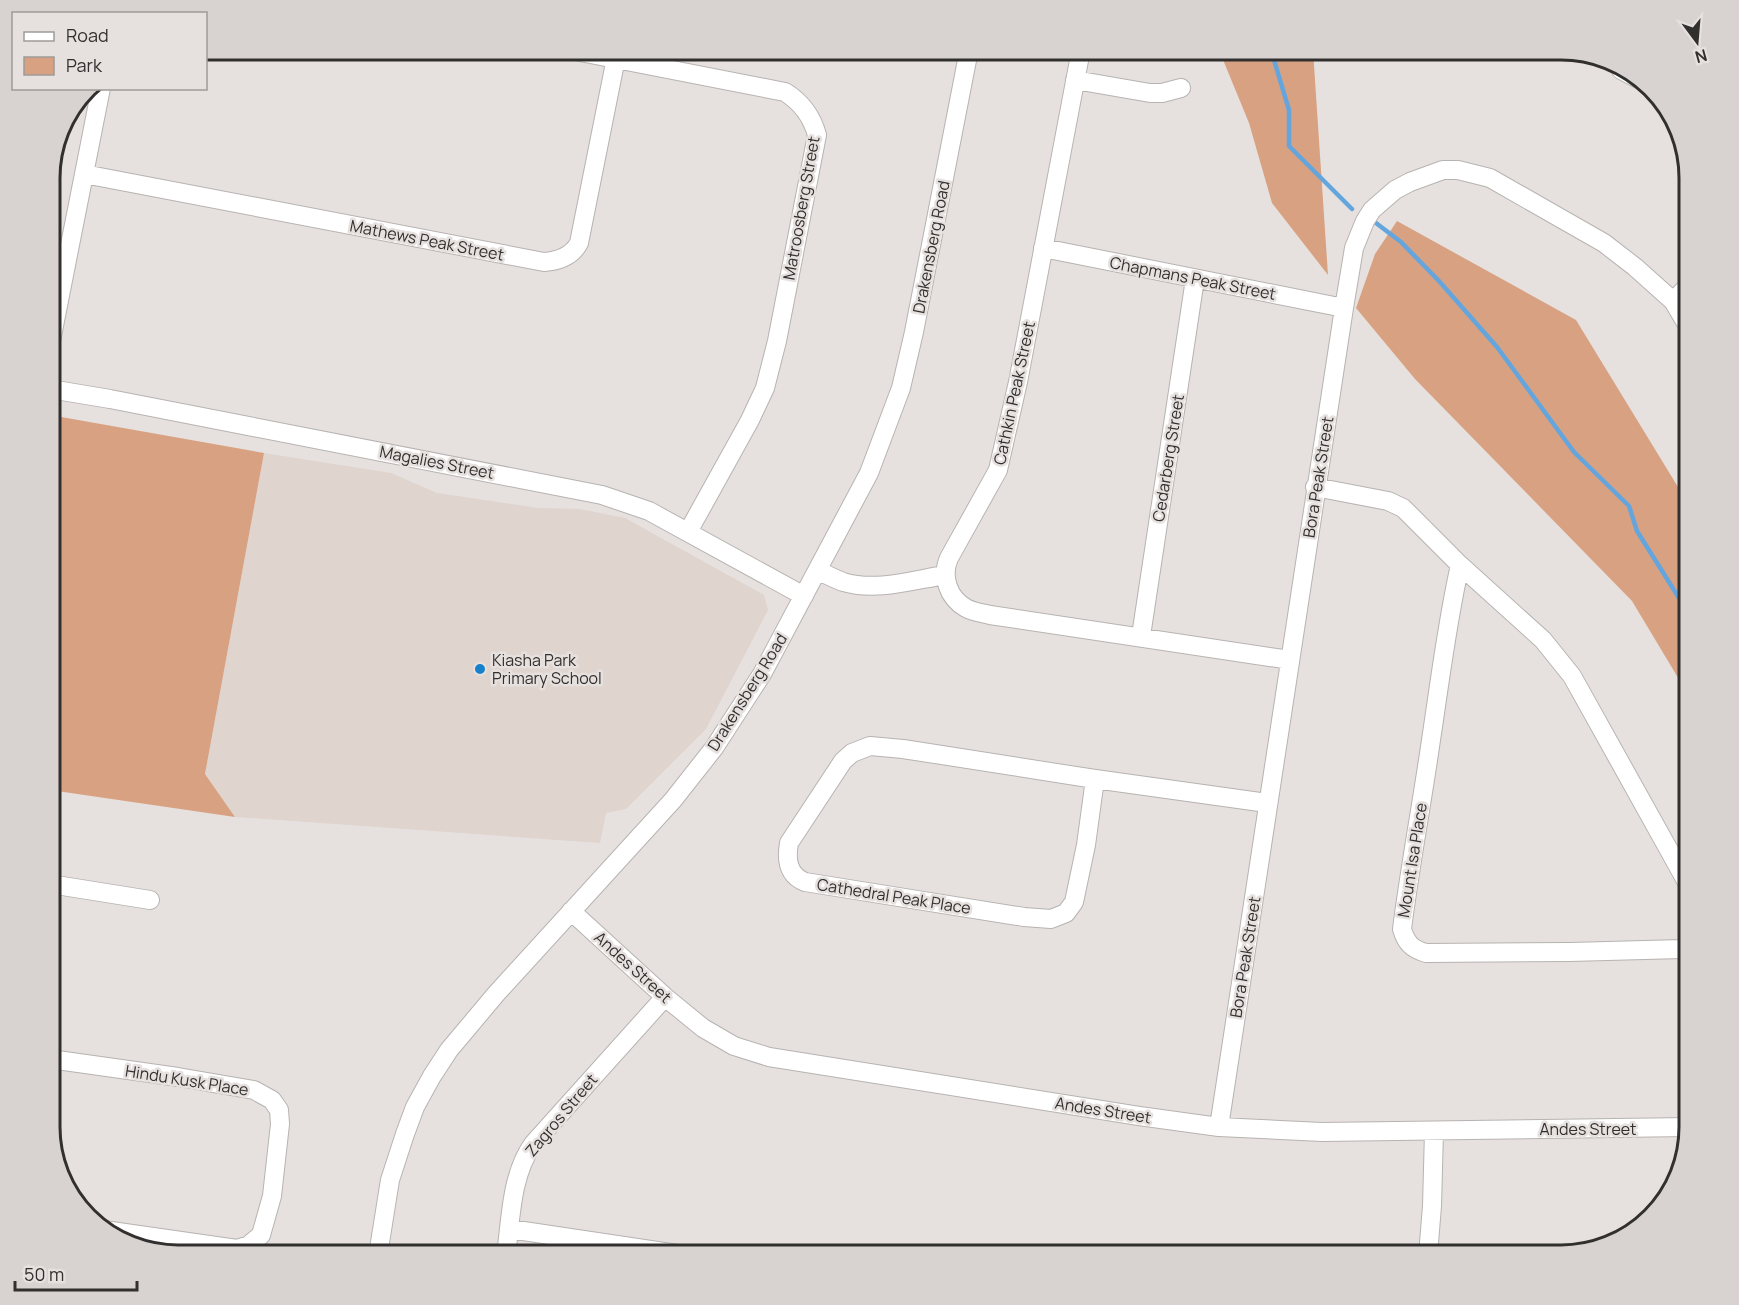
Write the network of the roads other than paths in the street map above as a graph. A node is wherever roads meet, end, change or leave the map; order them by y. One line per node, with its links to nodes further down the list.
1 (616, 60): 8 (street, Mathews Peak Street)
2 (626, 60): 18 (street, Matroosberg Street)
3 (967, 60): 20 (street, Drakensberg Road)
4 (1079, 60): 5 (street, Cathkin Peak Street)
5 (1075, 80): 6 (street); 9 (street, Cathkin Peak Street)
6 (1181, 88)
7 (101, 90): 8 (street)
8 (84, 174): 11 (street)
9 (1043, 248): 10 (street, Chapmans Peak Street); 21 (street, Cathkin Peak Street)
10 (1195, 279): 14 (street, Chapmans Peak Street); 23 (street, Cedarberg Street)
11 (60, 295)
12 (1679, 295): 13 (street)
13 (1673, 301): 14 (street, Bora Peak Street); 15 (street, Bora Peak Street)
14 (1344, 308): 17 (street, Bora Peak Street)
15 (1679, 311)
16 (60, 391): 18 (street, Magalies Street)
17 (1315, 487): 19 (street); 24 (street, Bora Peak Street)
18 (688, 532): 22 (street, Magalies Street)
19 (1460, 564): 27 (street); 31 (street, Mount Isa Place)
20 (818, 571): 21 (street); 22 (street, Drakensberg Road)
21 (945, 575): 23 (street)
22 (804, 596): 30 (street, Drakensberg Road)
23 (1141, 636): 24 (street)
24 (1290, 660): 26 (street, Bora Peak Street)
25 (1095, 779): 25 (street, Cathedral Peak Place); 26 (street, Cathedral Peak Place)
26 (1267, 803): 34 (street, Bora Peak Street)
27 (1679, 868)
28 (60, 886): 29 (street)
29 (150, 900)
30 (571, 911): 32 (street, Andes Street); 41 (street, Drakensberg Road)
31 (1679, 949)
32 (665, 997): 34 (street, Andes Street); 37 (street, Zagros Street)
33 (60, 1060): 40 (street, Hindu Kusk Place)
34 (1219, 1127): 36 (street, Andes Street)
35 (1679, 1127): 36 (street, Andes Street)
36 (1434, 1131): 44 (street)
37 (510, 1229): 42 (street, Zagros Street); 43 (street)
38 (126, 1233): 39 (street, Hindu Kusk Place)
39 (209, 1245)
40 (249, 1245)
41 (380, 1245)
42 (508, 1245)
43 (613, 1245)
44 (1429, 1245)

